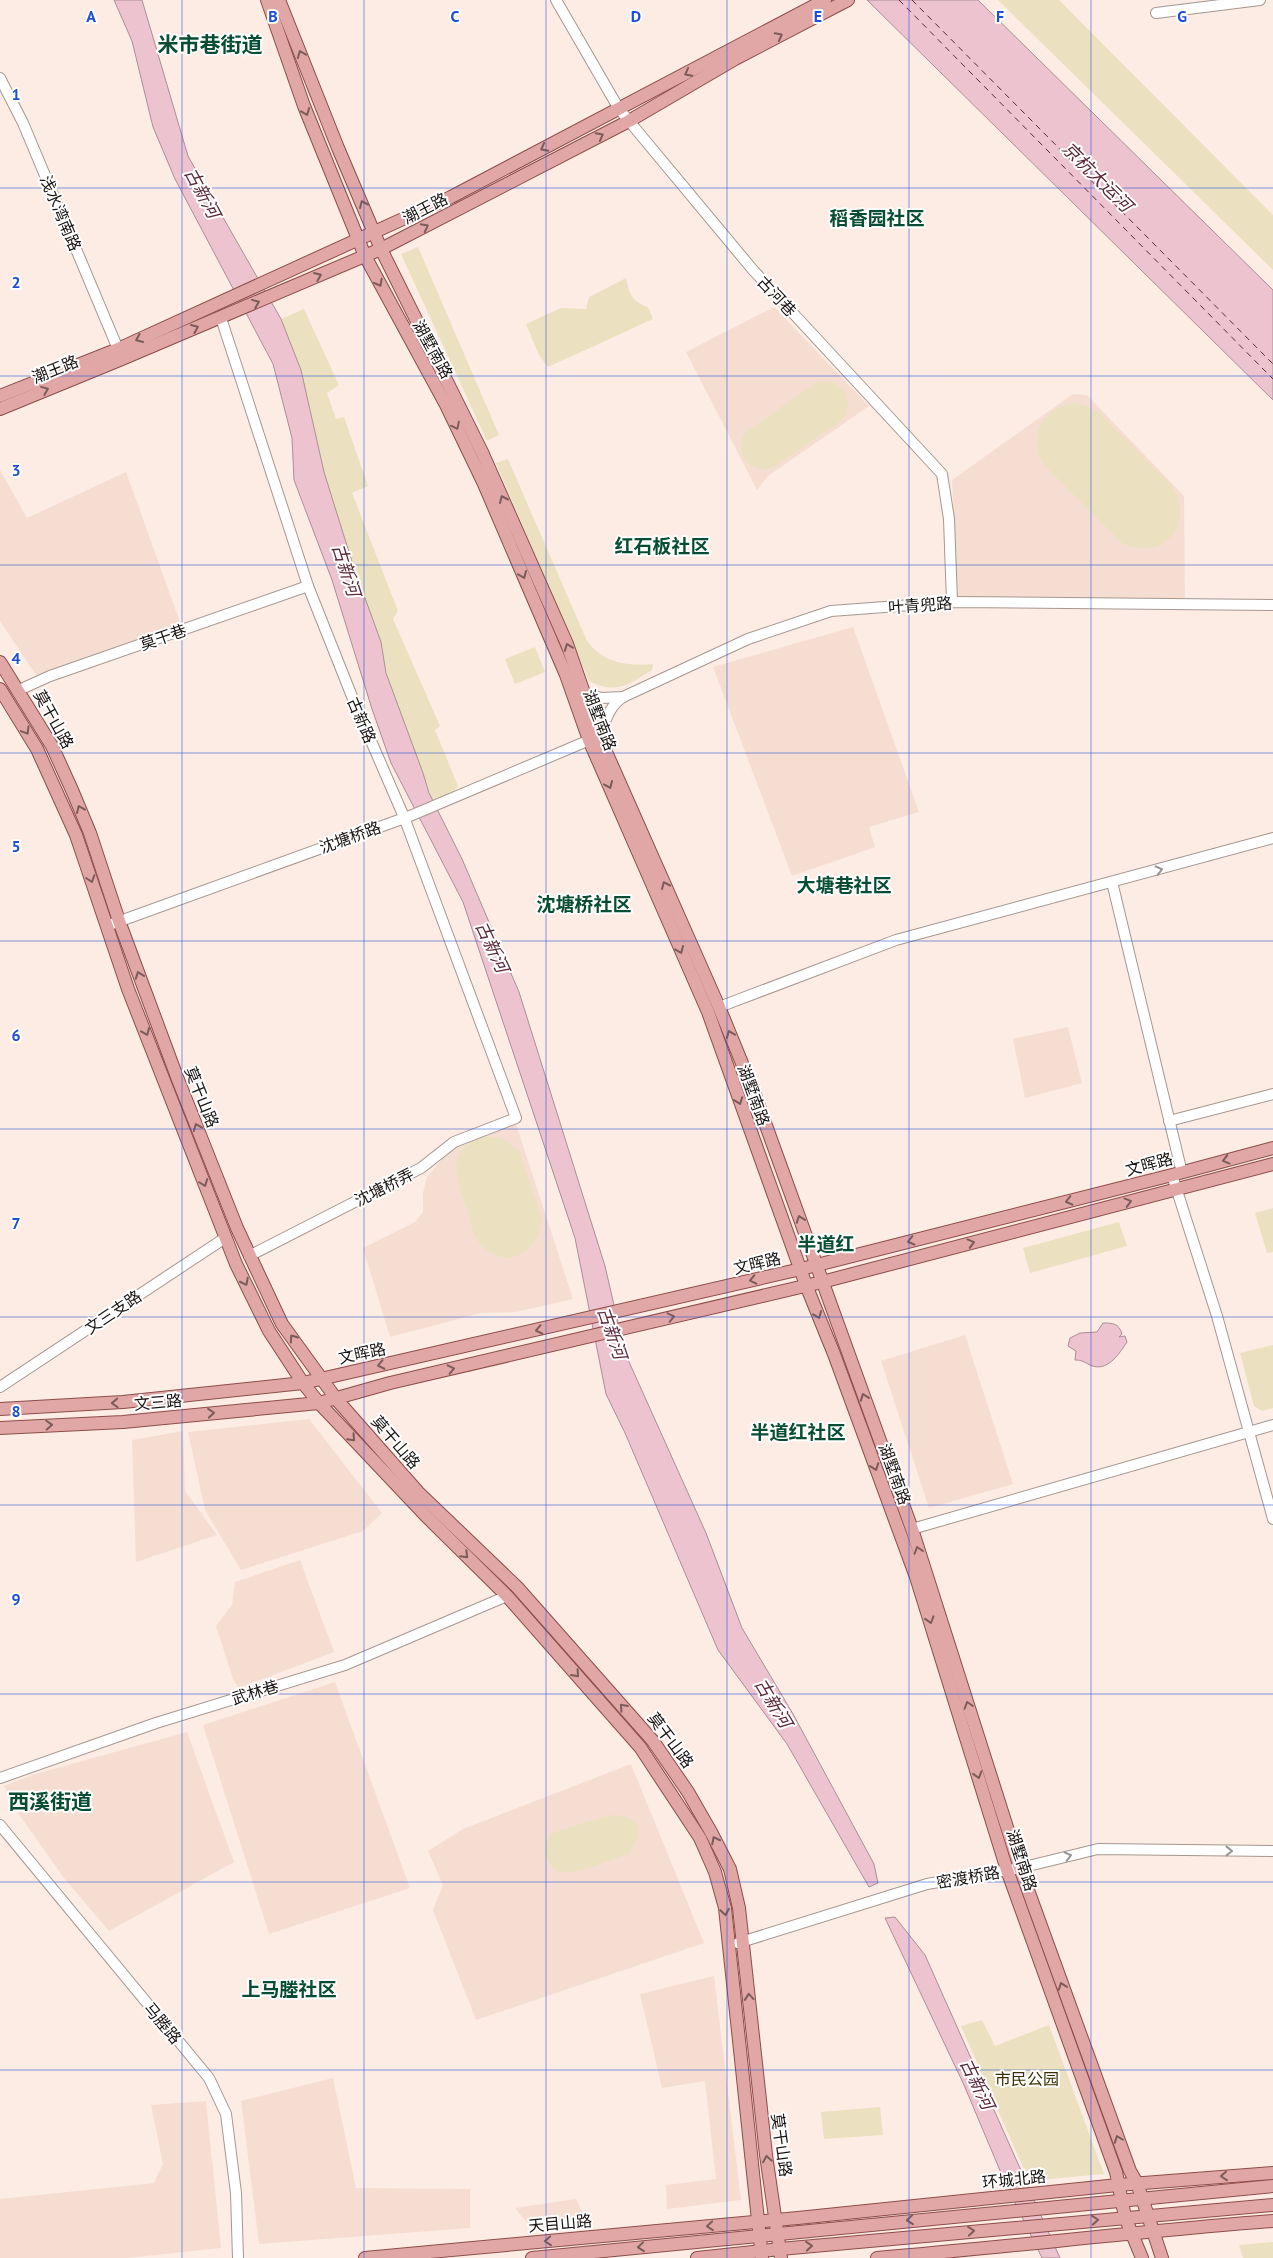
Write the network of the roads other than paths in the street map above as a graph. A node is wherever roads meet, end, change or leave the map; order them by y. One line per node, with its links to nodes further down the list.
1 (267, 0): 14 (main road, 湖墅南路, one-way to 14)
2 (279, 0): 13 (main road, 湖墅南路, one-way to 2)
3 (556, 0): 11 (street, 古河巷)
4 (825, 0): 9 (main road, 潮王路)
5 (848, 0): 9 (main road, 潮王路, one-way to 5)
6 (1260, 0): 7 (street)
7 (1245, 1): 8 (street)
8 (1156, 13)
9 (733, 54): 11 (main road, 潮王路, one-way to 11); 12 (main road, 潮王路)
10 (0, 78): 18 (street, 浅水湾南路)
11 (619, 109): 12 (street, 古河巷); 13 (main road, 潮王路, one-way to 13)
12 (629, 121): 15 (main road, 潮王路, one-way to 12); 22 (street, 古河巷)
13 (375, 231): 14 (main road, 潮王路); 15 (main road, 湖墅南路)
14 (359, 239): 16 (main road, 湖墅南路); 18 (main road, 潮王路, one-way to 18)
15 (381, 249): 16 (main road, 潮王路); 27 (main road, 湖墅南路, one-way to 15)
16 (365, 256): 17 (main road, 潮王路, one-way to 16); 29 (main road, 湖墅南路, one-way to 29)
17 (221, 318): 20 (main road, 潮王路, one-way to 17); 21 (street, 古新路)
18 (118, 349): 19 (main road, 潮王路)
19 (0, 396)
20 (0, 408)
21 (308, 586): 26 (street, 莫干巷); 30 (street, 古新路)
22 (952, 602): 23 (street, 叶青兜路); 28 (street, 叶青兜路)
23 (1273, 605)
24 (0, 662): 26 (main road, 莫干山路)
25 (0, 689): 34 (main road, 莫干山路, one-way to 34)
26 (19, 690): 33 (main road, 莫干山路, one-way to 26)
27 (585, 693): 28 (street, 叶青兜路); 29 (main road, 湖墅南路)
28 (623, 697): 29 (street)
29 (594, 738): 30 (street, 沈塘桥路); 35 (main road, 湖墅南路, one-way to 29); 46 (main road, 湖墅南路, one-way to 46)
30 (407, 816): 33 (street, 沈塘桥路); 37 (street, 古新路)
31 (1273, 838): 32 (street, one-way to 31)
32 (1112, 882): 35 (street); 38 (street)
33 (119, 921): 34 (street, 沈塘桥路); 44 (main road, 莫干山路, one-way to 33)
34 (106, 926): 43 (main road, 莫干山路, one-way to 43)
35 (719, 1007): 45 (main road, 湖墅南路, one-way to 35)
36 (1273, 1094): 38 (street)
37 (516, 1118): 44 (street, 沈塘桥弄)
38 (1169, 1121): 41 (street)
39 (1273, 1148): 41 (main road, 文晖路, one-way to 41)
40 (1273, 1164): 42 (main road, 文晖路)
41 (1177, 1174): 42 (street); 45 (main road, 文晖路, one-way to 45)
42 (1176, 1189): 47 (main road, 文晖路, one-way to 42); 57 (street)
43 (225, 1238): 50 (main road, 莫干山路, one-way to 50); 51 (street, 文三支路)
44 (249, 1256): 49 (main road, 莫干山路, one-way to 44)
45 (816, 1265): 46 (main road, 文晖路); 47 (main road, 湖墅南路)
46 (801, 1270): 48 (main road, 湖墅南路); 49 (main road, 文晖路, one-way to 49)
47 (822, 1282): 48 (main road, 文晖路); 59 (main road, 湖墅南路, one-way to 47)
48 (806, 1285): 52 (main road, 文晖路, one-way to 48); 64 (main road, 湖墅南路, one-way to 64)
49 (320, 1379): 50 (main road, 文晖路); 52 (main road, 莫干山路)
50 (303, 1383): 53 (main road, 莫干山路); 54 (main road, 文三路, one-way to 54)
51 (0, 1387)
52 (337, 1400): 53 (main road, 文晖路); 65 (main road, 莫干山路, one-way to 52)
53 (319, 1403): 56 (main road, 文三路, one-way to 53); 60 (main road, 莫干山路, one-way to 60)
54 (0, 1409)
55 (1273, 1425): 57 (street)
56 (0, 1428)
57 (1250, 1431): 58 (street); 59 (street)
58 (1273, 1519)
59 (912, 1529): 64 (main road, 湖墅南路, one-way to 59)
60 (507, 1596): 61 (street, 武林巷); 66 (main road, 莫干山路, one-way to 66)
61 (0, 1778)
62 (0, 1824): 86 (street, 马塍路)
63 (1273, 1851): 64 (street, 密渡桥路, one-way to 63)
64 (1014, 1869): 65 (street, 密渡桥路); 68 (main road, 湖墅南路, one-way to 64); 69 (main road, 湖墅南路)
65 (744, 1941): 66 (street, 密渡桥路); 74 (main road, 莫干山路, one-way to 65)
66 (730, 1945): 75 (main road, 莫干山路)
67 (1273, 2172): 68 (main road, 环城北路, one-way to 68)
68 (1137, 2183): 69 (main road, 环城北路); 71 (main road, 湖墅南路)
69 (1118, 2185): 72 (main road, 湖墅南路); 74 (main road, 环城北路)
70 (1273, 2186): 71 (main road, 环城北路)
71 (1141, 2198): 72 (main road, 环城北路); 76 (main road, 湖墅南路)
72 (1123, 2200): 77 (main road, 湖墅南路); 81 (main road, 环城北路, one-way to 81)
73 (1273, 2205): 76 (main road)
74 (776, 2213): 75 (main road, 环城北路); 81 (main road, 莫干山路)
75 (758, 2215): 82 (main road, 莫干山路); 87 (main road, 天目山路, one-way to 87)
76 (1147, 2216): 77 (main road); 79 (main road, 湖墅南路)
77 (1125, 2217): 80 (main road, 湖墅南路); 83 (main road, one-way to 77)
78 (1273, 2221): 79 (main road)
79 (1152, 2230): 80 (main road); 92 (main road, 湖墅南路)
80 (1132, 2232): 85 (main road); 91 (main road, 湖墅南路)
81 (778, 2235): 82 (main road, 环城北路); 83 (main road, 莫干山路)
82 (759, 2236): 84 (main road, 莫干山路); 88 (main road, 天目山路, one-way to 88)
83 (780, 2253): 84 (main road)
84 (761, 2254): 89 (main road)
85 (955, 2255): 90 (main road)
86 (238, 2258)
87 (365, 2258)
88 (532, 2258)
89 (697, 2258)
90 (877, 2258)
91 (1142, 2258)
92 (1162, 2258)

